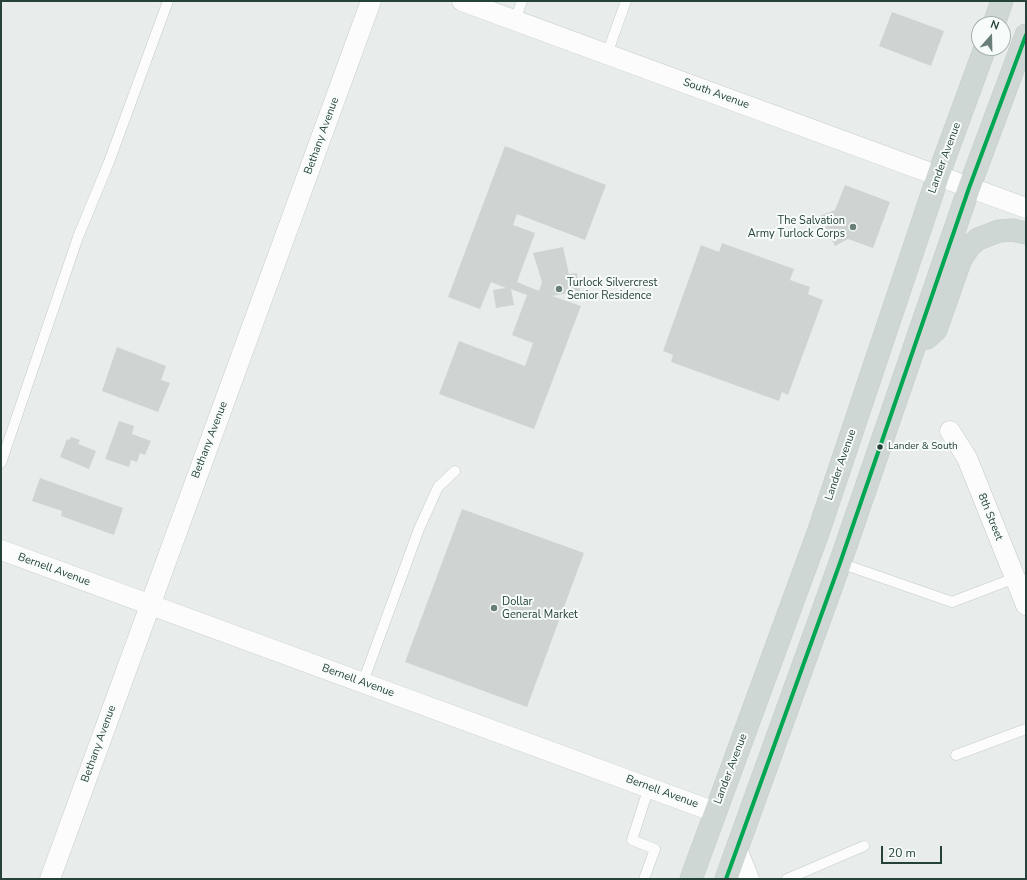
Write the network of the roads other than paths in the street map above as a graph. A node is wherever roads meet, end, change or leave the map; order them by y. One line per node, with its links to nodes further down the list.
1 (168, 1): 18 (lane)
2 (371, 1): 23 (street, Bethany Avenue)
3 (462, 1): 8 (street, South Avenue)
4 (522, 1): 8 (lane)
5 (626, 1): 10 (lane)
6 (1002, 1): 7 (main road)
7 (997, 16)
8 (515, 20): 10 (street, South Avenue)
9 (1026, 35): 13 (main road)
10 (607, 54): 12 (street, South Avenue)
11 (982, 56): 12 (main road, Lander Avenue)
12 (938, 176): 13 (street, South Avenue); 29 (main road, Lander Avenue)
13 (970, 188): 14 (street, South Avenue); 16 (main road)
14 (1026, 208)
15 (1026, 233): 16 (main road)
16 (913, 348): 21 (main road)
17 (950, 431): 22 (street, 8th Street)
18 (1, 464)
19 (455, 471): 25 (lane)
20 (1, 550): 23 (street, Bernell Avenue)
21 (840, 563): 22 (lane); 31 (main road)
22 (1015, 578): 24 (street, 8th Street)
23 (150, 604): 25 (street, Bernell Avenue); 32 (street, Bethany Avenue)
24 (1026, 605)
25 (363, 682): 28 (street, Bernell Avenue)
26 (1026, 729): 27 (lane)
27 (956, 755)
28 (649, 787): 29 (street, Bernell Avenue); 33 (lane)
29 (715, 812): 34 (main road, Lander Avenue)
30 (864, 846): 37 (lane)
31 (737, 849): 35 (main road); 36 (street)
32 (50, 879)
33 (644, 879)
34 (691, 879)
35 (726, 879)
36 (748, 879)
37 (787, 879)

